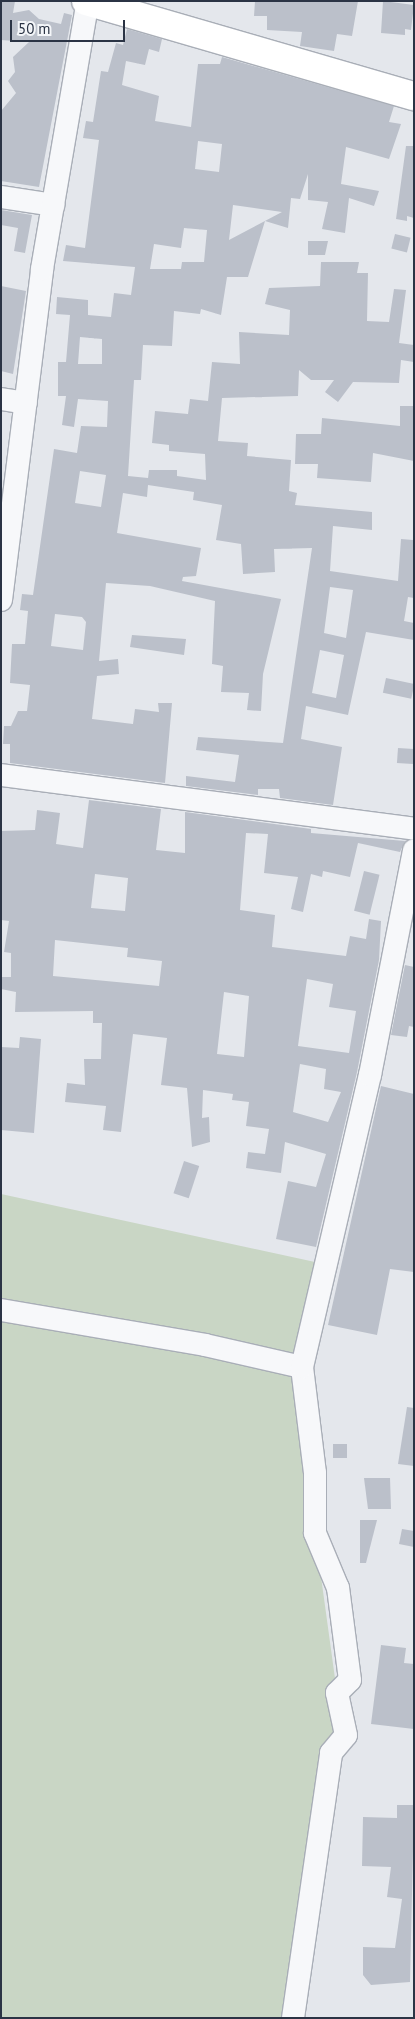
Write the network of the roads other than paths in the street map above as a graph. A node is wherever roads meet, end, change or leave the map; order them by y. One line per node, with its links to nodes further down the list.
1 (87, 1): 2 (main road); 4 (street)
2 (414, 96)
3 (1, 197): 4 (street)
4 (53, 205): 6 (street)
5 (1, 399): 6 (street)
6 (26, 403): 7 (street)
7 (1, 600)
8 (1, 775): 9 (street)
9 (414, 828)
10 (414, 850): 12 (street)
11 (1, 1310): 12 (street)
12 (302, 1367): 13 (street)
13 (293, 2018)

